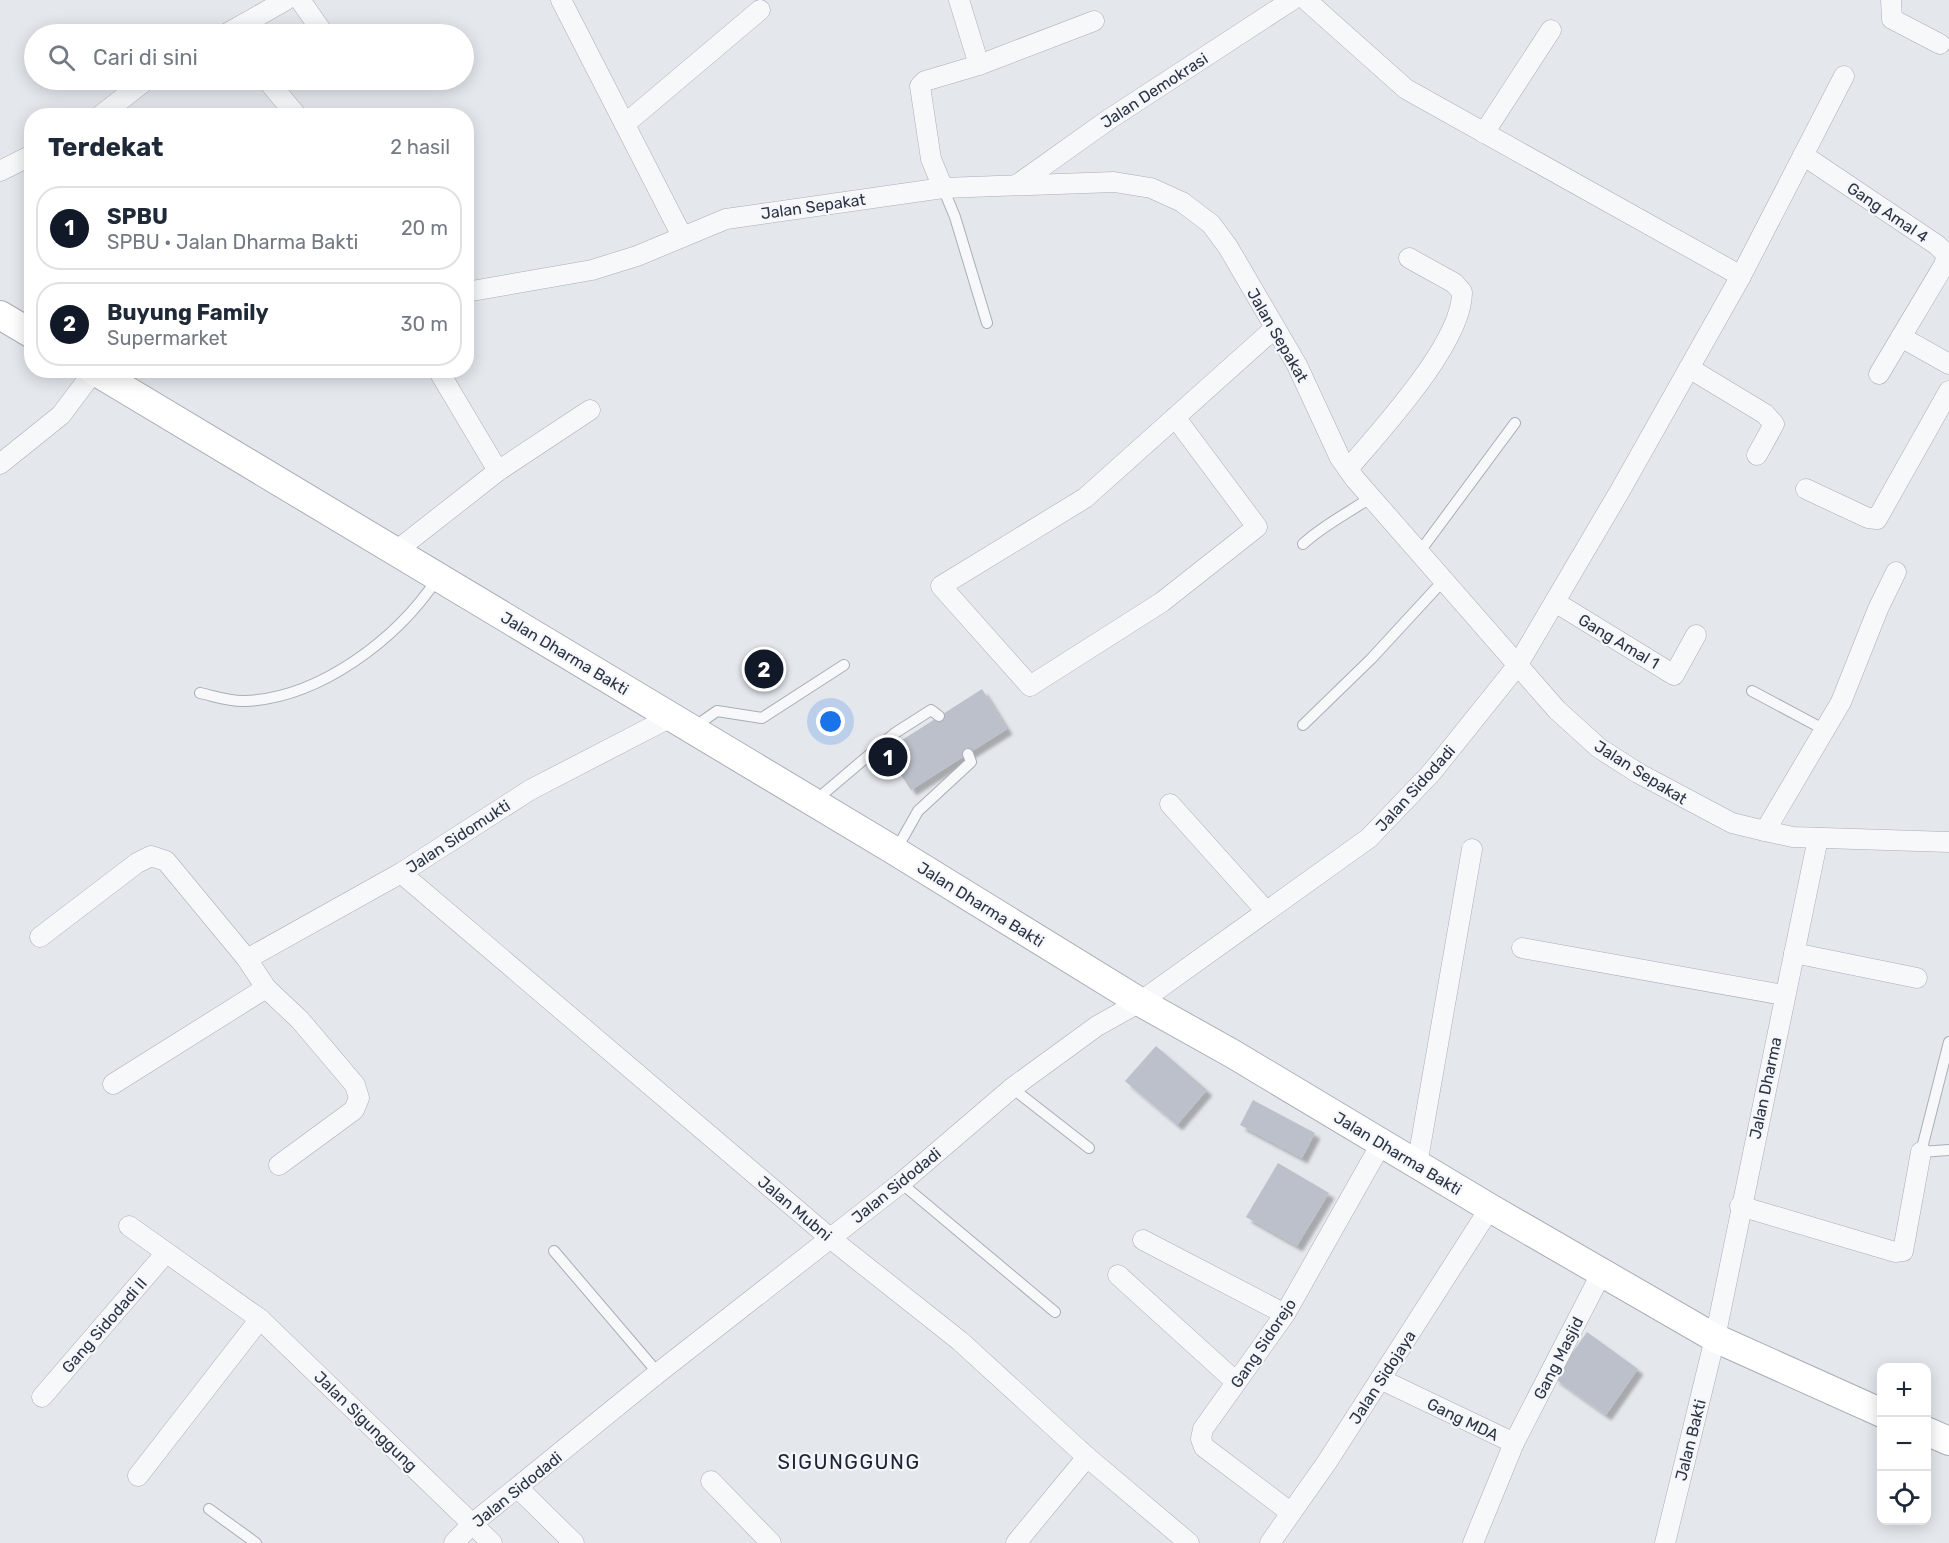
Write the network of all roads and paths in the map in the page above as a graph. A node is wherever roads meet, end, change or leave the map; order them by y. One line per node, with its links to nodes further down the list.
1 (286, 0): 10 (street)
2 (300, 0): 11 (street)
3 (561, 0): 20 (street)
4 (959, 0): 14 (street)
5 (1292, 0): 25 (street, Jalan Demokrasi)
6 (1306, 0): 21 (street)
7 (1891, 0): 13 (street)
8 (760, 10): 20 (street)
9 (1094, 21): 14 (street)
10 (245, 24)
11 (317, 24)
12 (1551, 30): 21 (street)
13 (1940, 44)
14 (979, 65): 26 (street)
15 (1844, 76): 22 (street, Jalan Sidodadi)
16 (133, 90): 18 (street)
17 (275, 90): 19 (street)
18 (110, 108)
19 (290, 108)
20 (625, 124): 27 (street)
21 (1484, 134): 29 (street)
22 (1803, 155): 29 (street, Jalan Sidodadi); 35 (street, Gang Amal 4)
23 (24, 159): 24 (street)
24 (0, 171)
25 (1018, 184): 26 (street, Jalan Sepakat); 34 (street, Jalan Sepakat)
26 (943, 188): 27 (street, Jalan Sepakat); 32 (lane)
27 (682, 236): 30 (street, Jalan Sepakat)
28 (1409, 258): 48 (street)
29 (1741, 276): 37 (street, Jalan Sidodadi)
30 (474, 291)
31 (0, 315): 33 (main road)
32 (987, 323)
33 (24, 328)
34 (1275, 328): 44 (street); 48 (street, Jalan Sepakat)
35 (1901, 337): 36 (street); 38 (street, Gang Amal 4)
36 (1949, 364)
37 (1689, 368): 46 (street); 58 (street, Jalan Sidodadi)
38 (1879, 374)
39 (89, 378): 47 (street)
40 (106, 378): 53 (main road, Jalan Dharma Bakti)
41 (443, 378): 49 (street)
42 (1949, 391): 50 (street)
43 (590, 410): 49 (street)
44 (1175, 417): 44 (street)
45 (1515, 423): 54 (lane)
46 (1757, 455)
47 (0, 464)
48 (1348, 469): 51 (street, Jalan Sepakat)
49 (498, 471): 53 (street)
50 (1806, 489)
51 (1370, 498): 52 (lane); 54 (street, Jalan Sepakat)
52 (1303, 544)
53 (396, 551): 56 (main road, Jalan Dharma Bakti)
54 (1418, 554): 57 (street, Jalan Sepakat)
55 (1896, 572): 67 (street)
56 (438, 576): 63 (lane); 65 (main road, Jalan Dharma Bakti)
57 (1442, 582): 61 (street, Jalan Sepakat); 66 (lane)
58 (1555, 602): 59 (street, Gang Amal 1); 61 (street, Jalan Sidodadi)
59 (1696, 635)
60 (844, 665): 65 (lane)
61 (1517, 666): 71 (street, Jalan Sepakat); 77 (street, Jalan Sidodadi)
62 (1752, 691): 67 (lane)
63 (200, 693)
64 (939, 717): 69 (lane)
65 (681, 723): 69 (main road, Jalan Dharma Bakti); 76 (street, Jalan Sidomukti)
66 (1303, 725)
67 (1825, 730): 71 (street)
68 (968, 754): 75 (lane)
69 (813, 802): 75 (main road, Jalan Dharma Bakti)
70 (1170, 804): 77 (street)
71 (1765, 831): 72 (street, Jalan Sepakat)
72 (1818, 838): 73 (street, Jalan Sepakat); 80 (street, Jalan Dharma)
73 (1949, 842)
74 (1472, 849): 94 (street)
75 (895, 851): 85 (main road, Jalan Dharma Bakti)
76 (401, 873): 81 (street, Jalan Sidomukti); 99 (street, Jalan Mubni)
77 (1266, 911): 85 (street, Jalan Sidodadi)
78 (39, 937): 81 (street)
79 (1522, 948): 84 (street)
80 (1794, 953): 82 (street); 84 (street, Jalan Dharma)
81 (247, 959): 83 (street)
82 (1917, 978)
83 (266, 988): 87 (street); 93 (street)
84 (1783, 995): 96 (street, Jalan Dharma)
85 (1140, 1002): 88 (street, Jalan Sidodadi); 89 (main road, Jalan Dharma Bakti)
86 (1949, 1042): 92 (lane)
87 (113, 1084)
88 (1012, 1088): 90 (lane); 95 (street, Jalan Sidodadi)
89 (1381, 1144): 94 (main road, Jalan Dharma Bakti); 106 (street, Gang Sidorejo)
90 (1089, 1148)
91 (1949, 1150): 92 (lane)
92 (1921, 1152): 96 (street)
93 (279, 1165)
94 (1417, 1165): 97 (main road, Jalan Dharma Bakti)
95 (901, 1183): 99 (street, Jalan Sidodadi); 105 (lane)
96 (1740, 1206): 108 (street, Jalan Dharma)
97 (1490, 1208): 103 (main road, Jalan Dharma Bakti); 110 (street, Jalan Sidojaya)
98 (129, 1226): 102 (street, Jalan Sigunggung)
99 (830, 1238): 109 (street, Jalan Sidodadi); 117 (street, Jalan Mubni)
100 (1143, 1240): 106 (street)
101 (554, 1251): 109 (lane)
102 (165, 1254): 107 (street, Jalan Sigunggung); 112 (street, Gang Sidodadi II)
103 (1602, 1272): 108 (main road, Jalan Dharma Bakti); 116 (street, Gang Masjid)
104 (1118, 1275): 111 (street)
105 (1055, 1312)
106 (1285, 1314): 111 (street, Gang Sidorejo)
107 (260, 1319): 118 (street); 123 (street, Jalan Sigunggung)
108 (1715, 1338): 113 (main road, Jalan Dharma Bakti); 133 (street, Jalan Bakti)
109 (658, 1373): 120 (street, Jalan Sidodadi)
110 (1380, 1379): 116 (street, Gang MDA); 122 (street, Jalan Sidojaya)
111 (1236, 1382): 122 (street, Gang Sidorejo)
112 (42, 1396)
113 (1877, 1411)
114 (1931, 1433): 115 (main road)
115 (1949, 1441)
116 (1514, 1443): 132 (street, Gang MDA)
117 (1087, 1457): 129 (street); 130 (street, Jalan Mubni)
118 (138, 1476)
119 (711, 1481): 128 (street)
120 (518, 1488): 123 (street, Jalan Sidodadi); 127 (street)
121 (208, 1509): 124 (lane)
122 (1290, 1512): 131 (street, Jalan Sidojaya)
123 (472, 1524): 125 (street, Jalan Sidodadi); 126 (street, Jalan Sigunggung)
124 (256, 1543)
125 (454, 1543)
126 (492, 1543)
127 (574, 1543)
128 (771, 1543)
129 (1016, 1543)
130 (1189, 1543)
131 (1270, 1543)
132 (1473, 1543)
133 (1665, 1543)

